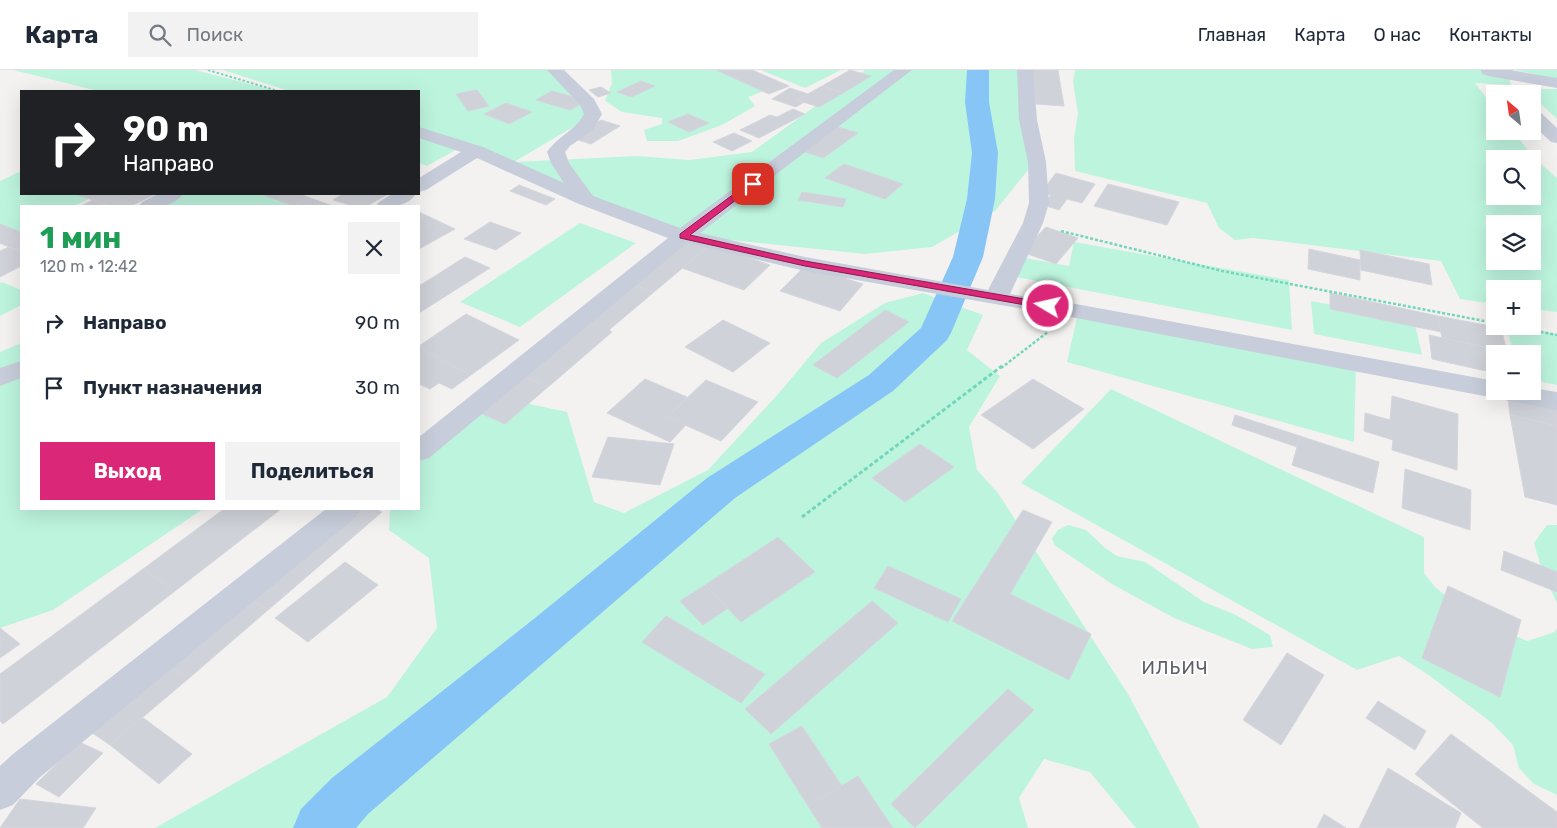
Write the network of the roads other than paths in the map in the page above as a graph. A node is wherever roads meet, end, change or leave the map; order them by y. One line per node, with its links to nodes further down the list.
1 (555, 70): 14 (street)
2 (904, 70): 17 (street)
3 (1025, 70): 18 (street)
4 (1488, 70): 5 (street); 6 (street)
5 (1557, 83)
6 (1503, 85)
7 (1541, 123): 9 (street)
8 (420, 132): 10 (street)
9 (1557, 138)
10 (476, 151): 11 (street); 14 (street)
11 (420, 185)
12 (171, 195): 15 (street)
13 (404, 195): 16 (street)
14 (586, 200): 17 (street)
15 (151, 205)
16 (388, 205)
17 (683, 236): 18 (street); 24 (street)
18 (991, 297): 21 (street)
19 (20, 369): 20 (street)
20 (0, 378)
21 (1486, 387)
22 (1541, 398): 23 (street)
23 (1557, 401)
24 (420, 449)
25 (345, 510): 26 (street)
26 (0, 792)

